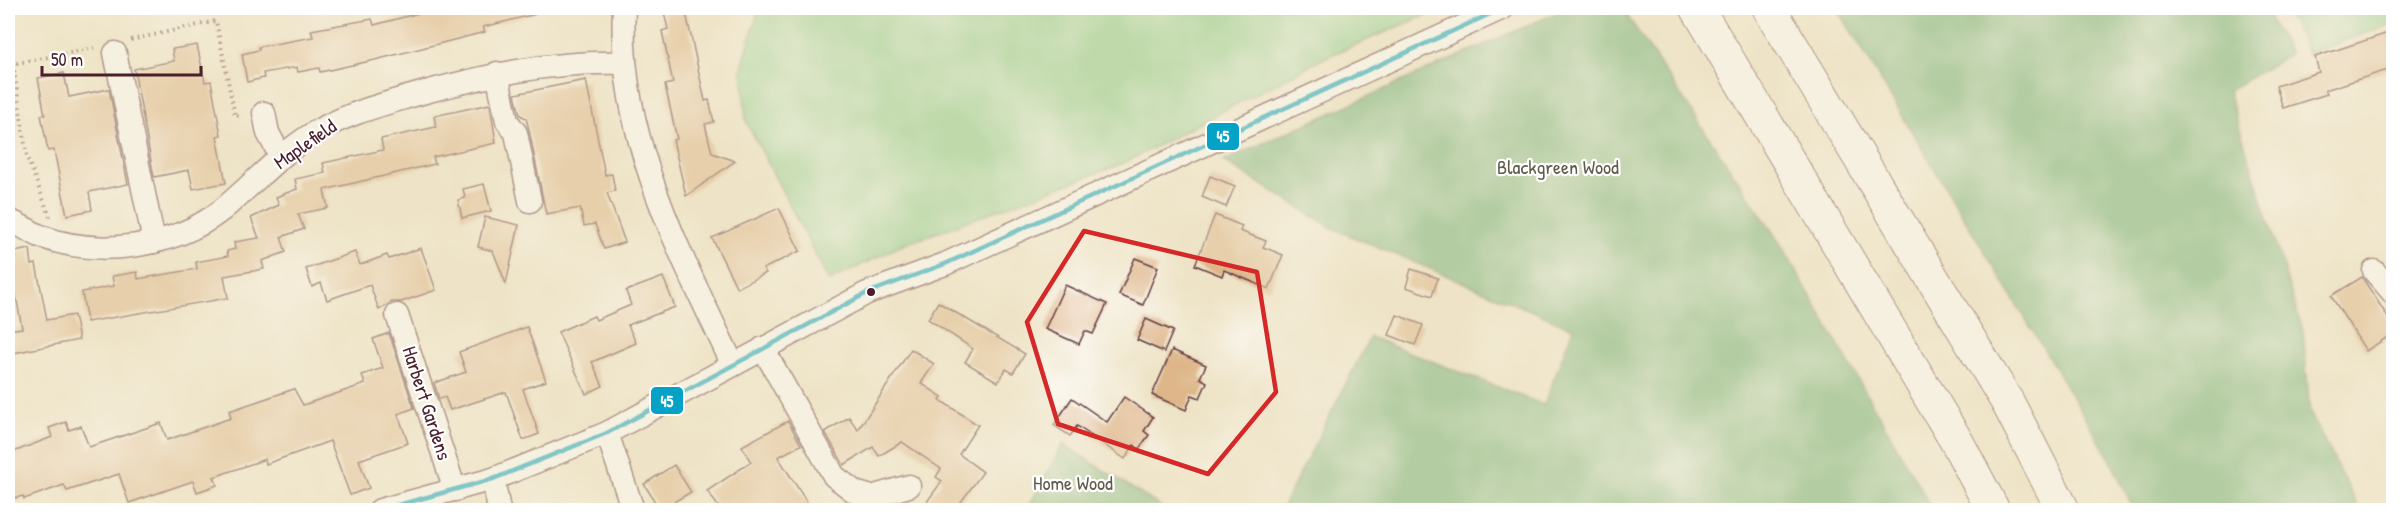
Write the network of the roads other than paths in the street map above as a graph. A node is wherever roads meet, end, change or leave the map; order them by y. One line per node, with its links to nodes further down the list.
1 (624, 8): 6 (street)
2 (1503, 8): 16 (street)
3 (1697, 8): 25 (highway)
4 (1769, 8): 26 (highway)
5 (115, 53): 12 (street)
6 (623, 63): 7 (street, Maplefield); 17 (street)
7 (497, 73): 9 (street, Maplefield); 10 (street)
8 (264, 113): 9 (street)
9 (281, 157): 12 (street, Maplefield)
10 (530, 201)
11 (8, 220): 12 (street, Maplefield)
12 (154, 242)
13 (2374, 271): 14 (street)
14 (2394, 294)
15 (397, 315): 21 (street, Harbert Gardens)
16 (763, 348): 17 (street); 20 (street)
17 (733, 365): 18 (street)
18 (607, 433): 19 (street); 24 (street)
19 (493, 479): 21 (street); 23 (street)
20 (909, 486)
21 (455, 490): 22 (street)
22 (380, 510)
23 (499, 510)
24 (633, 510)
25 (1993, 510)
26 (2063, 510)

